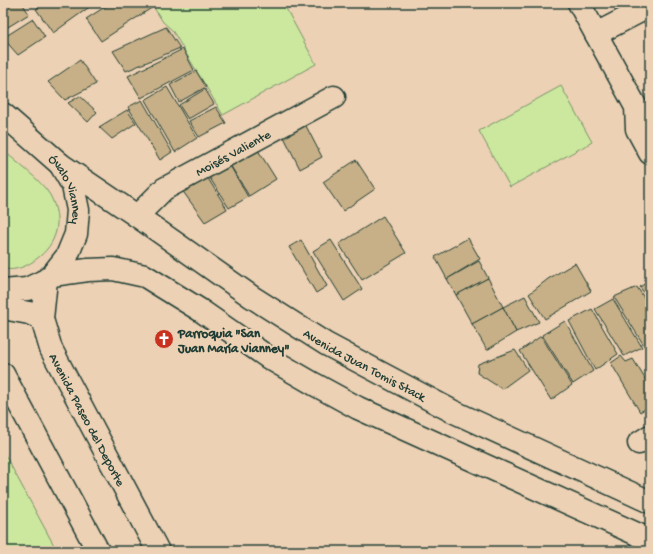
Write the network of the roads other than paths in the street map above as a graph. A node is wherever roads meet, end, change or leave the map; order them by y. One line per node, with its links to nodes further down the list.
1 (579, 3): 3 (main road)
2 (650, 6): 3 (main road)
3 (596, 34): 6 (main road)
4 (334, 97): 8 (main road, Moisés Valiente)
5 (3, 114): 7 (main road, Óvalo Vianney)
6 (650, 153)
7 (60, 164): 8 (main road, Avenida Juan Tomis Stack); 9 (main road, Óvalo Vianney)
8 (137, 216): 14 (main road, Avenida Juan Tomis Stack)
9 (49, 278): 10 (main road, Óvalo Vianney); 12 (main road, Avenida Paseo del Deporte); 15 (main road)
10 (3, 291)
11 (3, 308): 12 (main road)
12 (42, 319): 17 (main road, Avenida Paseo del Deporte)
13 (3, 374): 16 (main road)
14 (650, 502)
15 (650, 540)
16 (98, 551)
17 (158, 551)

